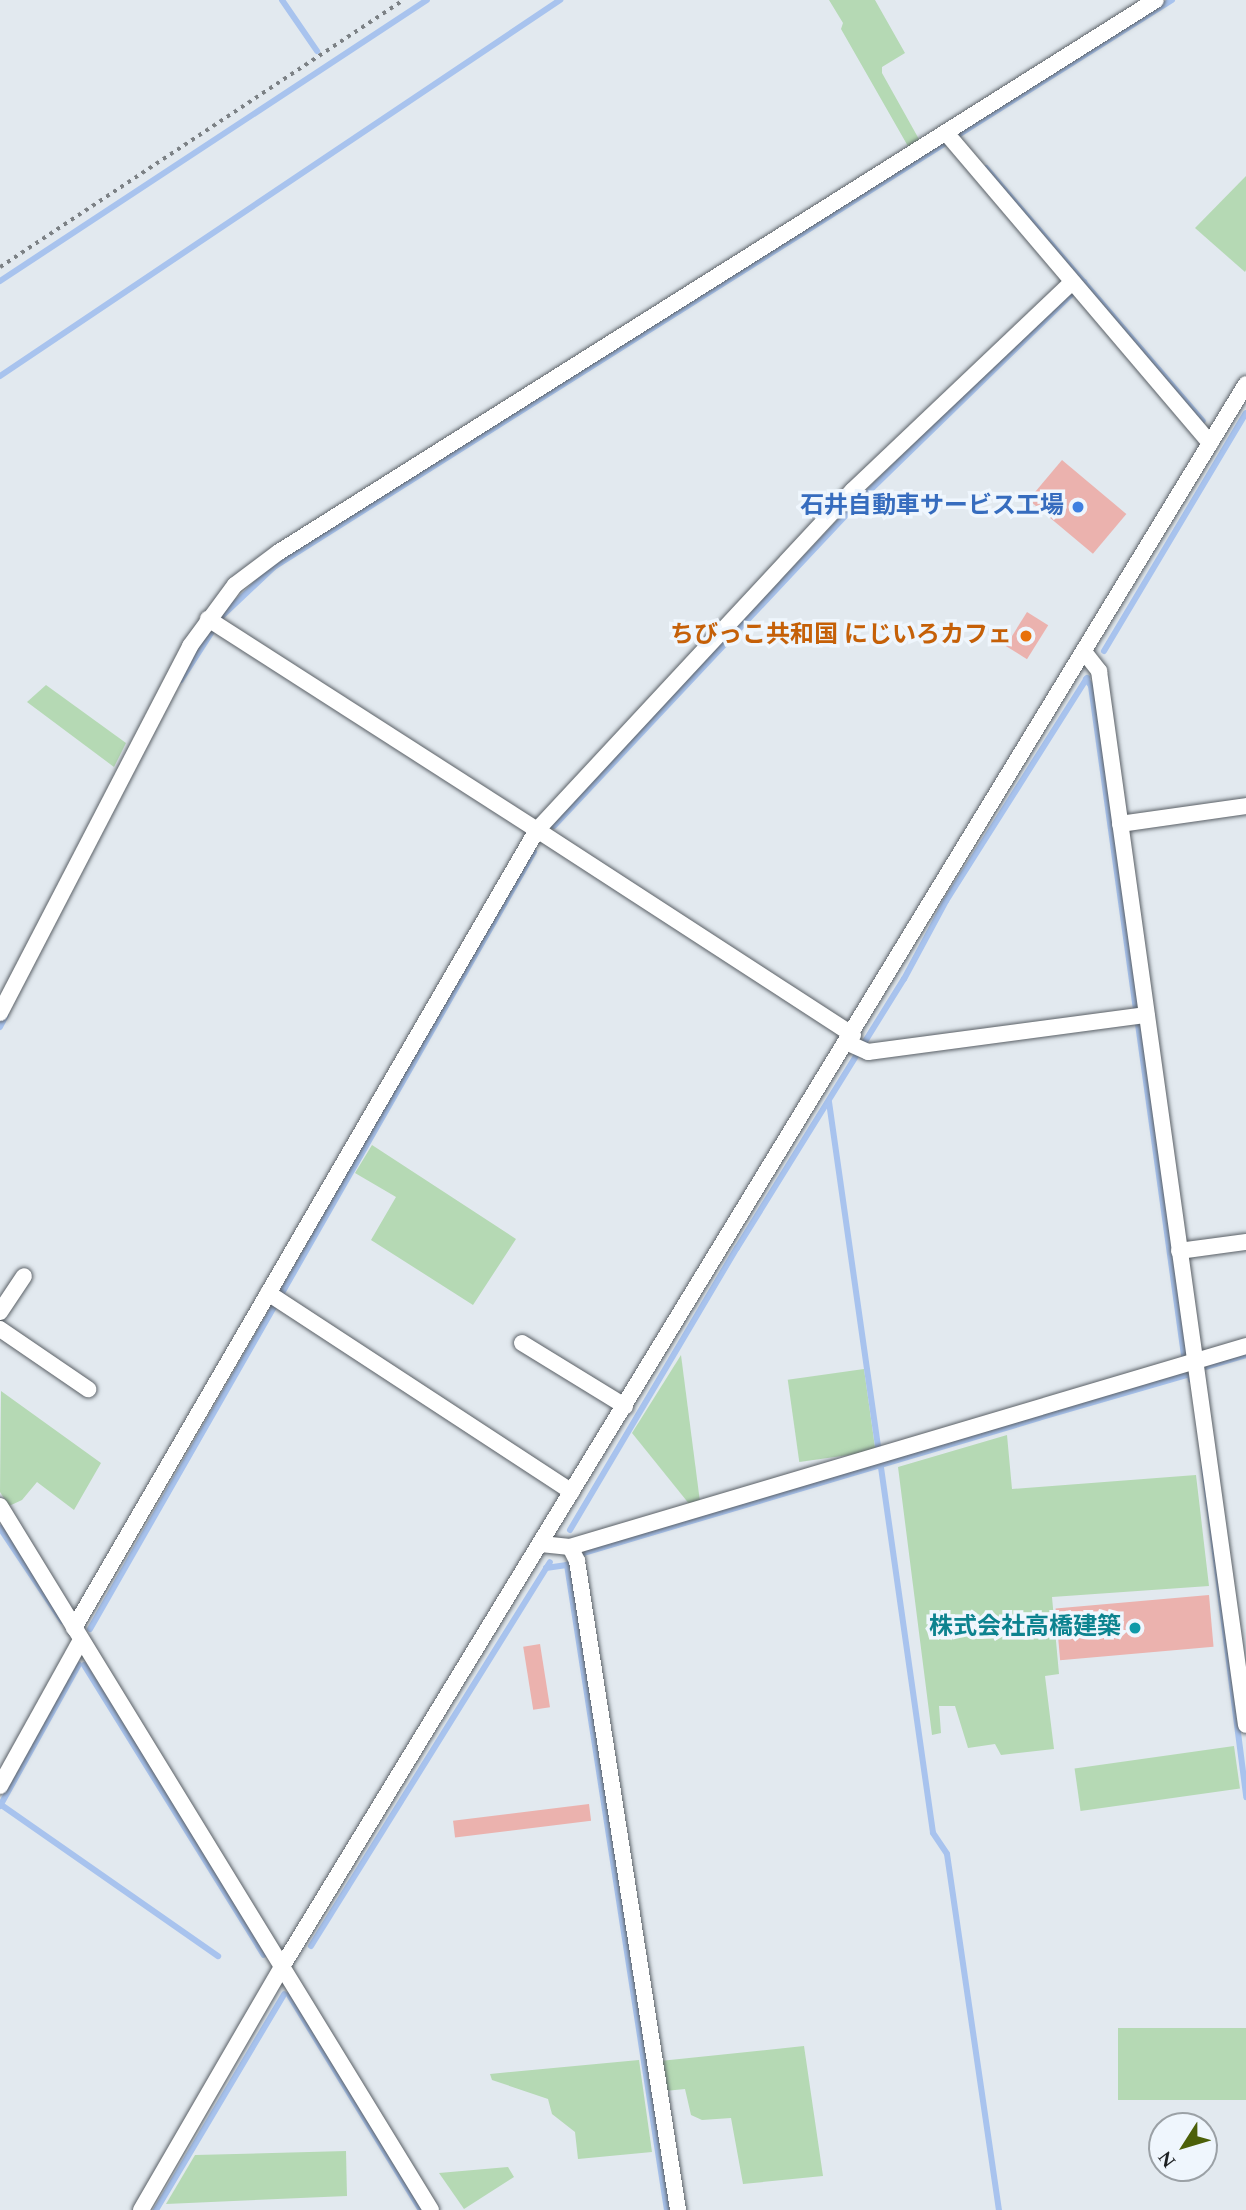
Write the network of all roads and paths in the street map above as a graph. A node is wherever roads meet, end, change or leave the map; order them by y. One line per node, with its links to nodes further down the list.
1 (404, 0): 4 (path)
2 (1156, 0): 3 (street)
3 (950, 139): 5 (street); 8 (street)
4 (0, 267)
5 (1075, 287): 7 (street); 12 (street)
6 (1246, 384): 7 (street)
7 (1210, 443): 9 (street)
8 (213, 623): 12 (street); 13 (street)
9 (1085, 653): 11 (street); 15 (street)
10 (1246, 806): 11 (street)
11 (1120, 824): 14 (street)
12 (537, 830): 15 (street); 19 (street)
13 (0, 1013)
14 (1147, 1015): 15 (street); 17 (street)
15 (850, 1039): 26 (street)
16 (1246, 1242): 17 (street)
17 (1179, 1251): 24 (street)
18 (24, 1276): 20 (street)
19 (274, 1298): 27 (street); 31 (street)
20 (0, 1312)
21 (0, 1329): 25 (street)
22 (522, 1343): 26 (street)
23 (1246, 1346): 24 (street)
24 (1195, 1362): 30 (street); 32 (street)
25 (88, 1389)
26 (625, 1406): 27 (street)
27 (572, 1492): 29 (street)
28 (0, 1506): 31 (street)
29 (541, 1544): 30 (street); 34 (street)
30 (573, 1553): 37 (street)
31 (77, 1634): 33 (street); 34 (street)
32 (1246, 1725)
33 (0, 1786)
34 (283, 1965): 35 (street); 36 (street)
35 (141, 2210)
36 (431, 2210)
37 (678, 2210)

